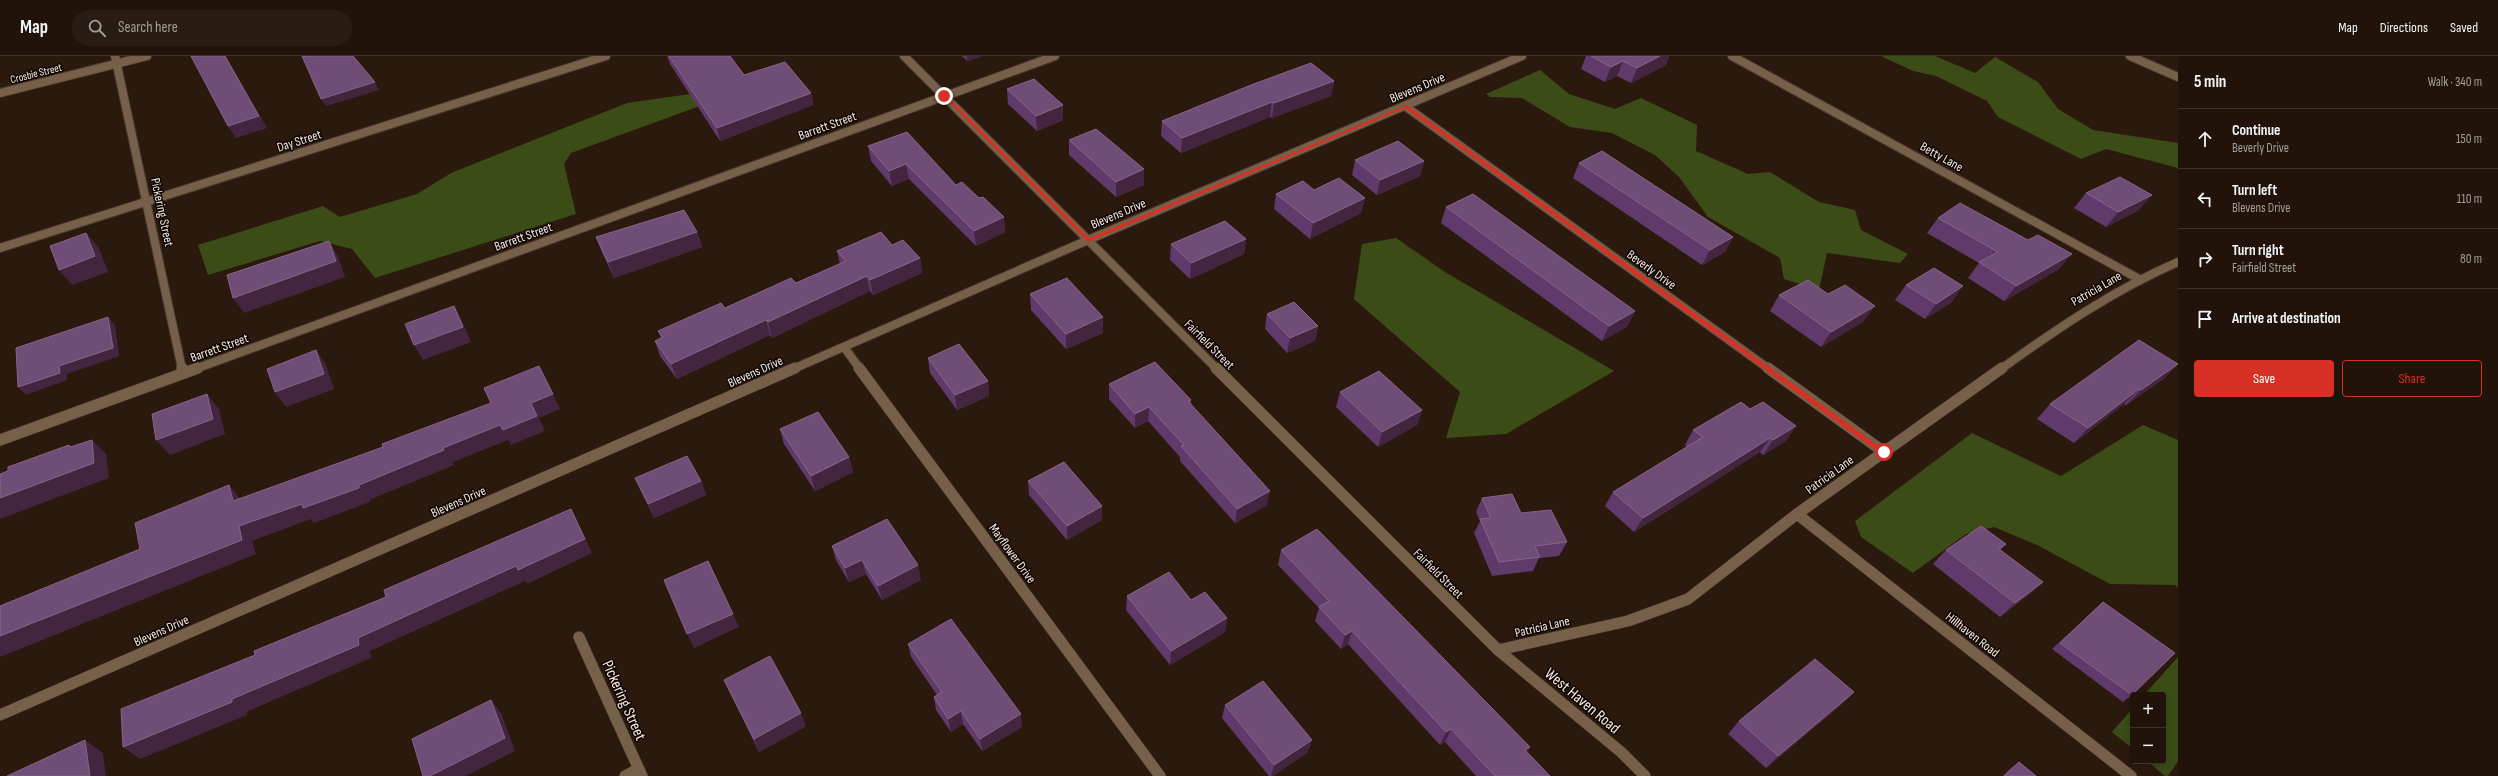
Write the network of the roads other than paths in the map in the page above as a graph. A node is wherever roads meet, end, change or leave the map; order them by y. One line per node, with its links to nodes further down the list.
1 (147, 56): 8 (street, Crosbie Street)
2 (606, 56): 13 (street, Day Street)
3 (904, 56): 11 (street, Fairfield Street)
4 (1055, 56): 11 (street, Barrett Street)
5 (1522, 56): 12 (street, Blevens Drive)
6 (1732, 56): 17 (street, Betty Lane)
7 (2130, 56): 9 (street)
8 (115, 60): 10 (street, Crosbie Street); 13 (street, Pickering Street)
9 (2178, 78)
10 (0, 93)
11 (944, 96): 14 (street, Fairfield Street); 19 (street, Barrett Street)
12 (1405, 106): 14 (street, Blevens Drive); 21 (street, Beverly Drive)
13 (146, 202): 15 (street, Day Street); 19 (street, Pickering Street)
14 (1088, 240): 18 (street, Blevens Drive); 24 (street, Fairfield Street)
15 (0, 248)
16 (2178, 262): 17 (street, Patricia Lane)
17 (2139, 279): 21 (street, Patricia Lane)
18 (844, 347): 25 (street, Blevens Drive); 28 (street, Mayflower Drive)
19 (183, 374): 20 (street, Barrett Street)
20 (0, 440)
21 (1884, 452): 22 (street, Patricia Lane)
22 (1797, 514): 24 (street, Patricia Lane); 30 (street, Hillhaven Road)
23 (579, 637): 26 (street, Pickering Street)
24 (1498, 650): 29 (street, West Haven Road)
25 (0, 715)
26 (640, 772): 27 (street)
27 (625, 776)
28 (1160, 776)
29 (1645, 776)
30 (2131, 776)

